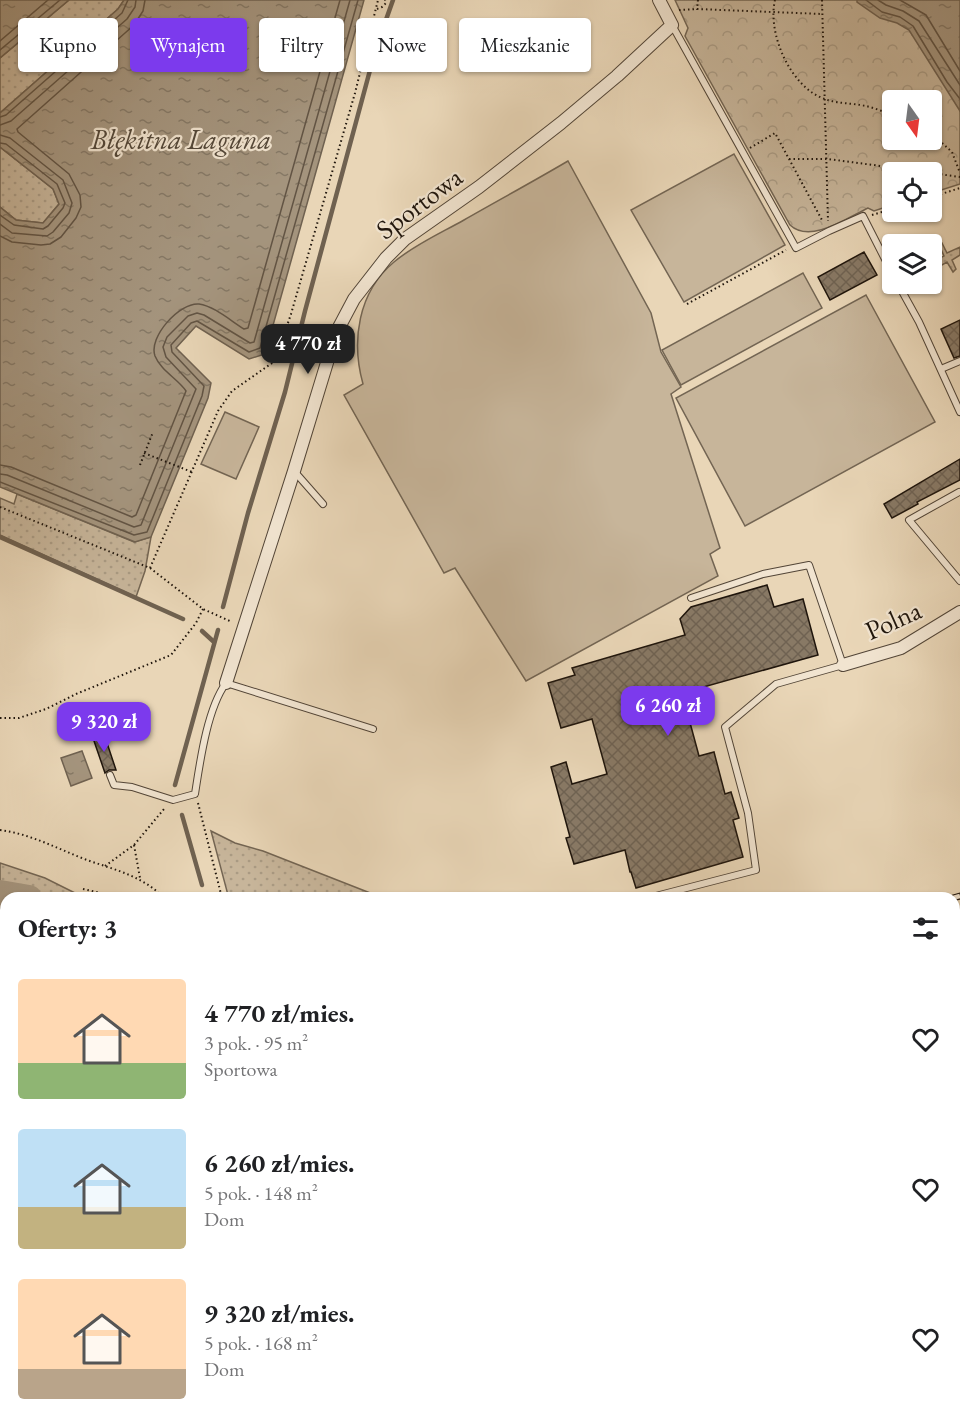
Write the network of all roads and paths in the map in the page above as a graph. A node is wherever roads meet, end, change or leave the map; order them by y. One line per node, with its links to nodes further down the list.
1 (378, 0): 7 (path)
2 (385, 0): 7 (path)
3 (659, 0): 11 (street)
4 (698, 0): 8 (path)
5 (775, 0): 9 (path)
6 (822, 0): 10 (path)
7 (377, 9): 38 (path)
8 (697, 9): 9 (path); 11 (path)
9 (773, 13): 10 (path); 12 (path)
10 (822, 14): 12 (path)
11 (669, 20): 15 (lane); 37 (street, Sportowa)
12 (826, 100): 13 (path); 17 (path)
13 (882, 111)
14 (942, 143): 19 (path)
15 (743, 152): 16 (path); 27 (lane)
16 (789, 159): 17 (path); 26 (path)
17 (828, 159): 18 (path); 26 (path)
18 (882, 166)
19 (960, 172)
20 (942, 174): 21 (path)
21 (960, 177)
22 (960, 188): 23 (path)
23 (942, 194)
24 (882, 211): 25 (path)
25 (863, 216): 26 (lane); 28 (lane)
26 (828, 231): 27 (lane)
27 (794, 245): 30 (path)
28 (882, 253)
29 (903, 294): 32 (lane)
30 (687, 304)
31 (960, 361): 32 (lane)
32 (940, 369): 33 (lane)
33 (960, 412)
34 (153, 432): 35 (path)
35 (144, 453): 36 (path); 38 (path)
36 (140, 465)
37 (294, 471): 40 (lane); 49 (street, Sportowa)
38 (192, 472): 42 (path)
39 (959, 492): 43 (lane)
40 (323, 504)
41 (0, 507): 42 (path)
42 (150, 568): 45 (path)
43 (960, 580)
44 (691, 598): 48 (lane)
45 (203, 609): 47 (path); 50 (path)
46 (960, 612): 48 (street, Polna)
47 (227, 620)
48 (843, 665): 63 (lane)
49 (226, 683): 51 (lane); 53 (lane)
50 (0, 718)
51 (373, 729)
52 (110, 775): 54 (lane)
53 (195, 794): 54 (lane); 62 (path)
54 (173, 800): 56 (path)
55 (0, 830): 57 (path)
56 (134, 845): 57 (path); 58 (path)
57 (105, 866): 58 (path)
58 (140, 879): 61 (path)
59 (83, 889): 60 (path)
60 (96, 892)
61 (159, 892)
62 (219, 892)
63 (671, 892)

